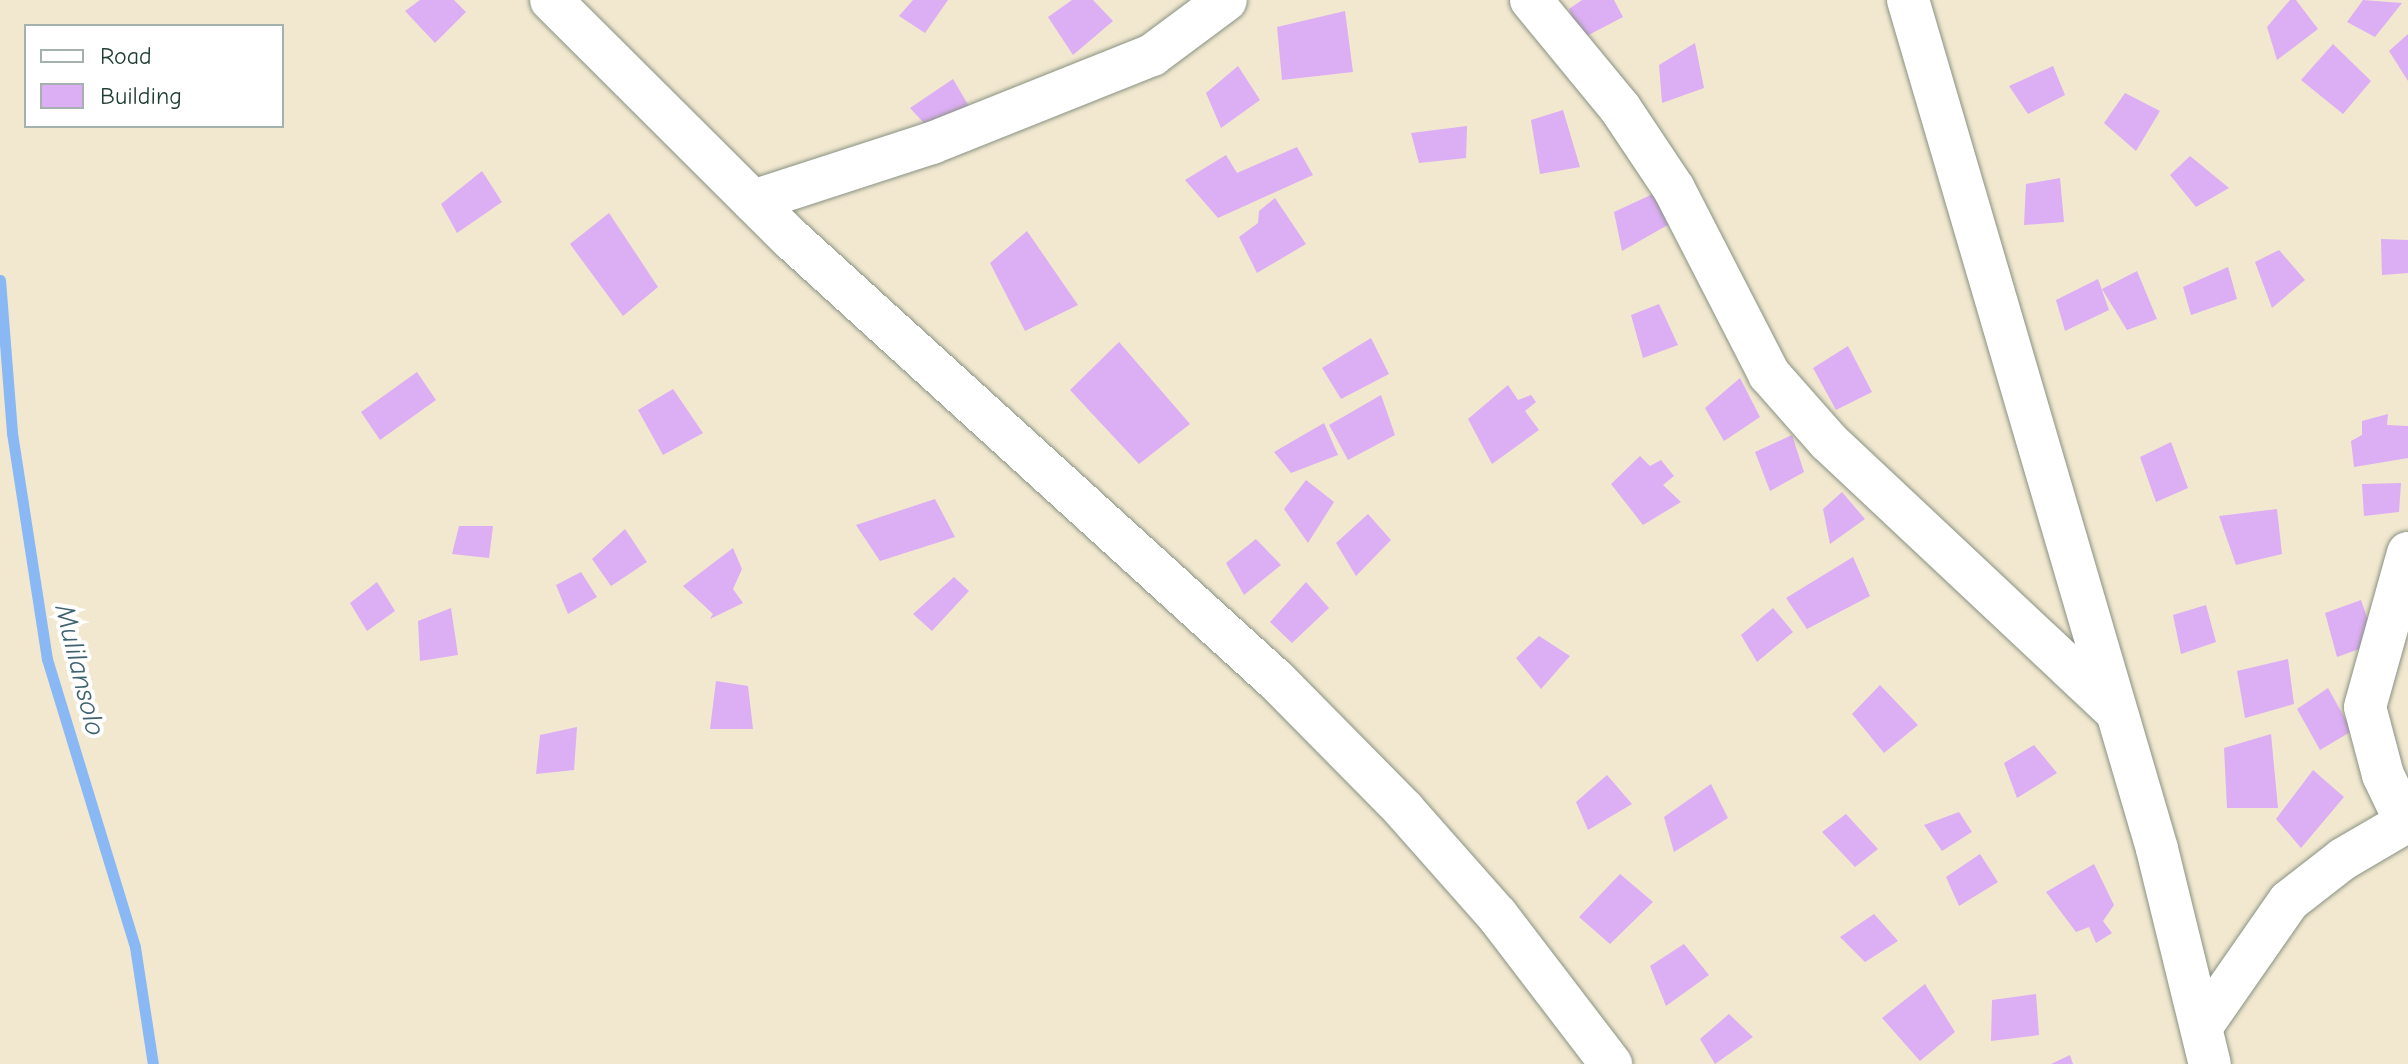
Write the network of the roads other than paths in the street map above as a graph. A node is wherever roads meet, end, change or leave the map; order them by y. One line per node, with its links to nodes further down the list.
1 (551, 0): 5 (street)
2 (1226, 0): 5 (street)
3 (1531, 0): 7 (street)
4 (1908, 0): 7 (street)
5 (753, 201): 10 (street)
6 (2408, 553): 8 (street)
7 (2115, 711): 9 (street)
8 (2407, 822): 9 (street)
9 (2206, 1045)
10 (1611, 1064)

